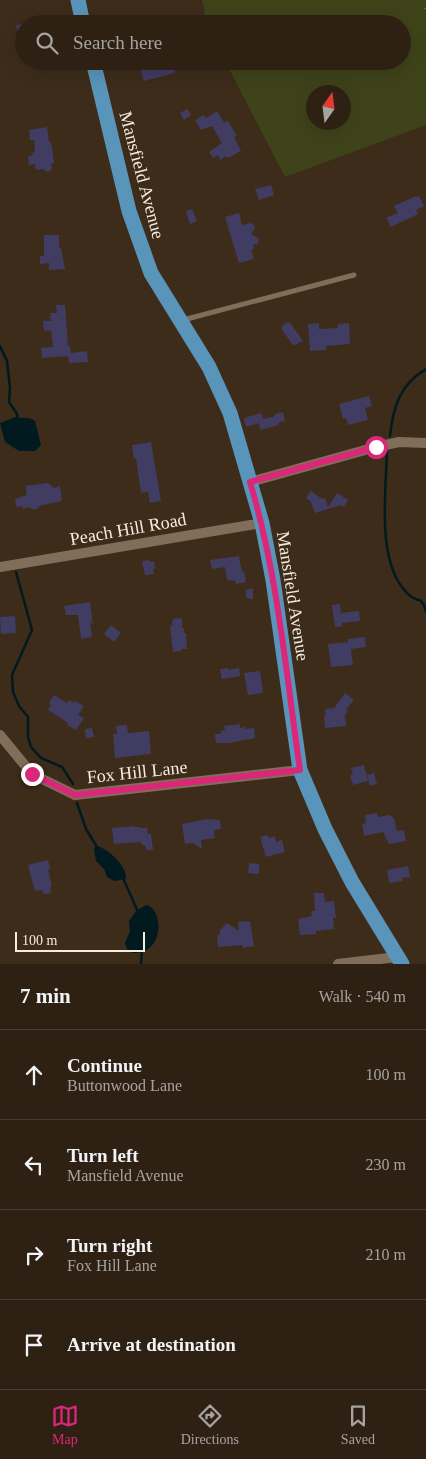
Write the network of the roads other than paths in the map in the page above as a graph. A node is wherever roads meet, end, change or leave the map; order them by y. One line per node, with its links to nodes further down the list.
1 (78, 0): 2 (main road)
2 (82, 15)
3 (95, 70): 5 (main road, Mansfield Avenue)
4 (354, 275): 5 (lane)
5 (180, 321): 7 (main road, Mansfield Avenue)
6 (426, 443): 7 (street)
7 (250, 482): 8 (main road, Mansfield Avenue)
8 (262, 523): 9 (street, Peach Hill Road); 11 (main road, Mansfield Avenue)
9 (0, 568)
10 (0, 735): 11 (street, Fox Hill Lane)
11 (300, 770): 12 (main road, Mansfield Avenue)
12 (400, 961): 13 (street)
13 (338, 964)

